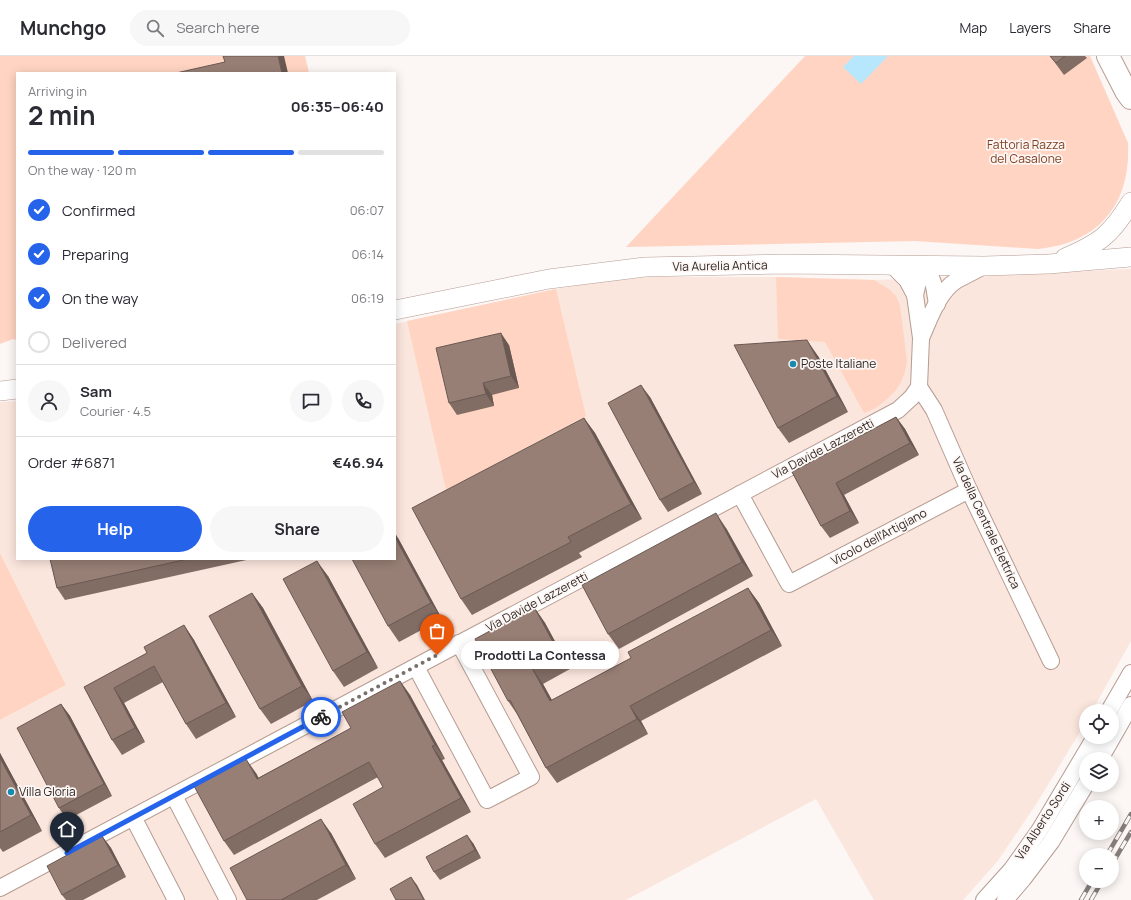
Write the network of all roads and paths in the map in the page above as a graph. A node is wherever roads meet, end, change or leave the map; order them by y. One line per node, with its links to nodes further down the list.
1 (1108, 56): 2 (main road)
2 (1129, 99)
3 (1131, 202): 5 (street, Via Aurelia Antica)
4 (1131, 257): 5 (street, Via Aurelia Antica)
5 (1049, 264): 8 (street, Via Aurelia Antica)
6 (892, 265): 7 (street, Via Aurelia Antica); 9 (street); 11 (street, Via Aurelia Antica)
7 (927, 265): 8 (street, Via Aurelia Antica); 9 (street); 10 (street)
8 (984, 266): 10 (street)
9 (915, 295): 12 (street)
10 (936, 304): 12 (street)
11 (396, 310)
12 (921, 338): 13 (street)
13 (919, 387): 16 (street, Via della Centrale Elettrica); 17 (street, Via Davide Lazzeretti)
14 (16, 388): 15 (street)
15 (0, 391)
16 (969, 490): 17 (street, Vicolo dell'Artigiano); 19 (street, Via della Centrale Elettrica)
17 (740, 494): 18 (street, Via Davide Lazzeretti)
18 (459, 644): 20 (street, Via Davide Lazzeretti); 20 (street)
19 (1051, 661)
20 (416, 667): 27 (street, Via Davide Lazzeretti)
21 (1131, 673): 22 (street)
22 (1114, 704)
23 (1131, 705): 25 (street)
24 (1091, 744): 32 (street, Via Alberto Sordi)
25 (1104, 752)
26 (1081, 792): 33 (street, Via Alberto Sordi)
27 (174, 796): 28 (street, Via Davide Lazzeretti); 31 (street)
28 (133, 817): 29 (street, Via Davide Lazzeretti); 30 (street)
29 (0, 888)
30 (176, 900)
31 (228, 900)
32 (984, 900)
33 (1005, 900)

